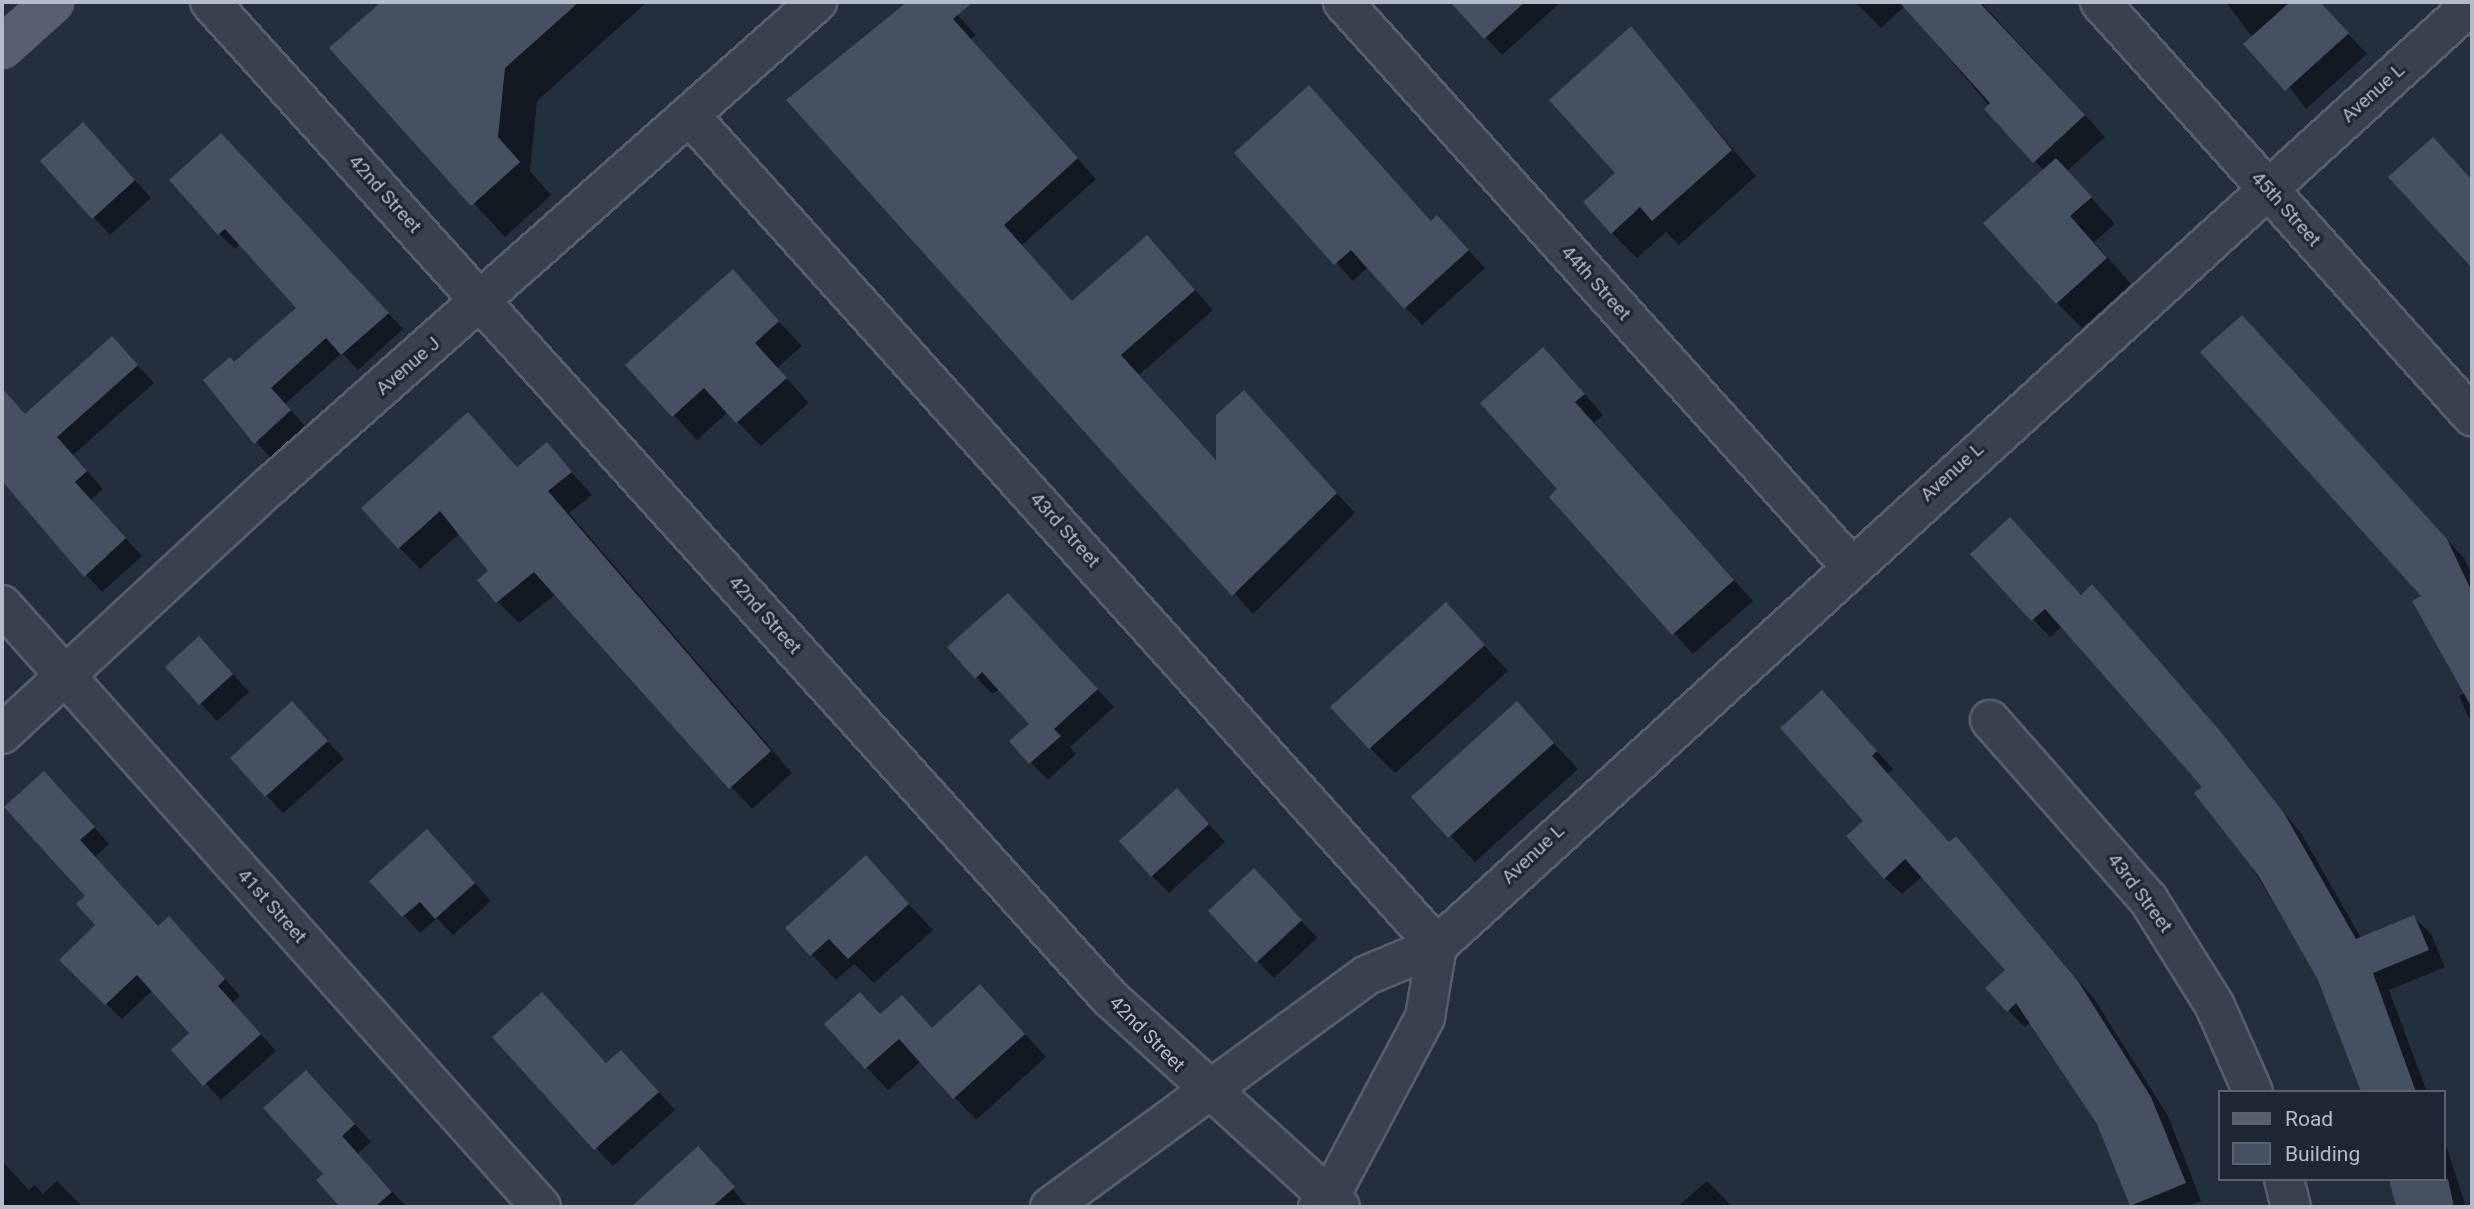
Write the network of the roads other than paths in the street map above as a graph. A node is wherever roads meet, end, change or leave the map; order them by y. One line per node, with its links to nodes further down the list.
1 (53, 2): 7 (main road)
2 (210, 2): 10 (street, 42nd Street)
3 (817, 2): 8 (street, Avenue J)
4 (1343, 2): 12 (street, 44th Street)
5 (2100, 2): 9 (street, 45th Street)
6 (2472, 4): 9 (street, Avenue L)
7 (2, 48)
8 (691, 117): 10 (street, Avenue J); 17 (street, 43rd Street)
9 (2267, 188): 11 (street, 45th Street); 12 (street, Avenue L)
10 (482, 302): 14 (street, Avenue J); 19 (street, 42nd Street)
11 (2472, 416)
12 (1850, 565): 17 (street, Avenue L)
13 (2, 605): 14 (street, 41st Street)
14 (66, 676): 16 (street, Avenue J); 22 (street, 41st Street)
15 (1990, 720): 18 (street, 43rd Street)
16 (2, 734)
17 (1437, 946): 19 (street, Avenue L); 21 (street)
18 (2252, 1090)
19 (1208, 1093): 21 (street, 42nd Street); 23 (street, Avenue L)
20 (2284, 1181): 24 (street)
21 (1329, 1204)
22 (541, 1207)
23 (1051, 1207)
24 (2291, 1207)

